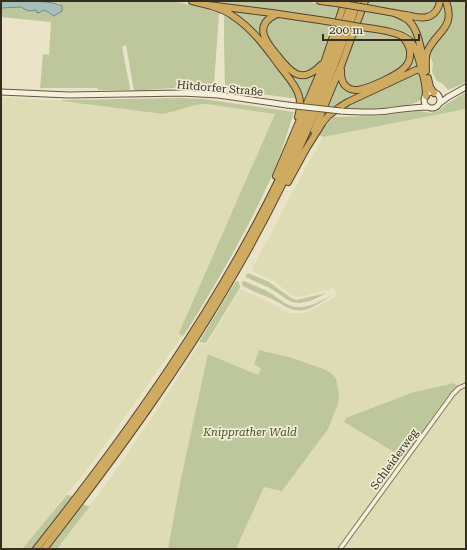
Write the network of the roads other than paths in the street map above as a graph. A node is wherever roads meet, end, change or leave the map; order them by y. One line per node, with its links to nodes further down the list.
1 (192, 1): 9 (highway)
2 (322, 1): 10 (highway, bridge)
3 (345, 1): 13 (highway)
4 (352, 1): 26 (highway)
5 (358, 1): 27 (highway)
6 (365, 1): 14 (highway)
7 (440, 1): 10 (highway)
8 (446, 1): 15 (highway)
9 (208, 5): 11 (highway); 24 (highway)
10 (394, 13): 15 (highway)
11 (277, 14): 12 (highway, bridge); 13 (highway)
12 (402, 36): 14 (highway); 15 (highway)
13 (324, 63): 24 (highway)
14 (341, 66): 25 (highway)
15 (424, 72): 18 (highway); 20 (highway); 25 (highway)
16 (466, 87): 19 (main road)
17 (1, 92): 22 (main road, Hitdorfer Straße, bridge)
18 (436, 93): 19 (main road); 20 (main road); 21 (main road)
19 (455, 93): 21 (main road)
20 (425, 97): 22 (main road, Hitdorfer Straße); 23 (main road)
21 (440, 104): 23 (main road)
22 (411, 107): 23 (main road, Hitdorfer Straße)
23 (428, 107)
24 (292, 136): 26 (highway)
25 (306, 149): 27 (highway)
26 (263, 210): 29 (highway)
27 (254, 239): 30 (highway)
28 (466, 385): 31 (street, Schleiderweg)
29 (36, 549)
30 (44, 549)
31 (340, 549)

